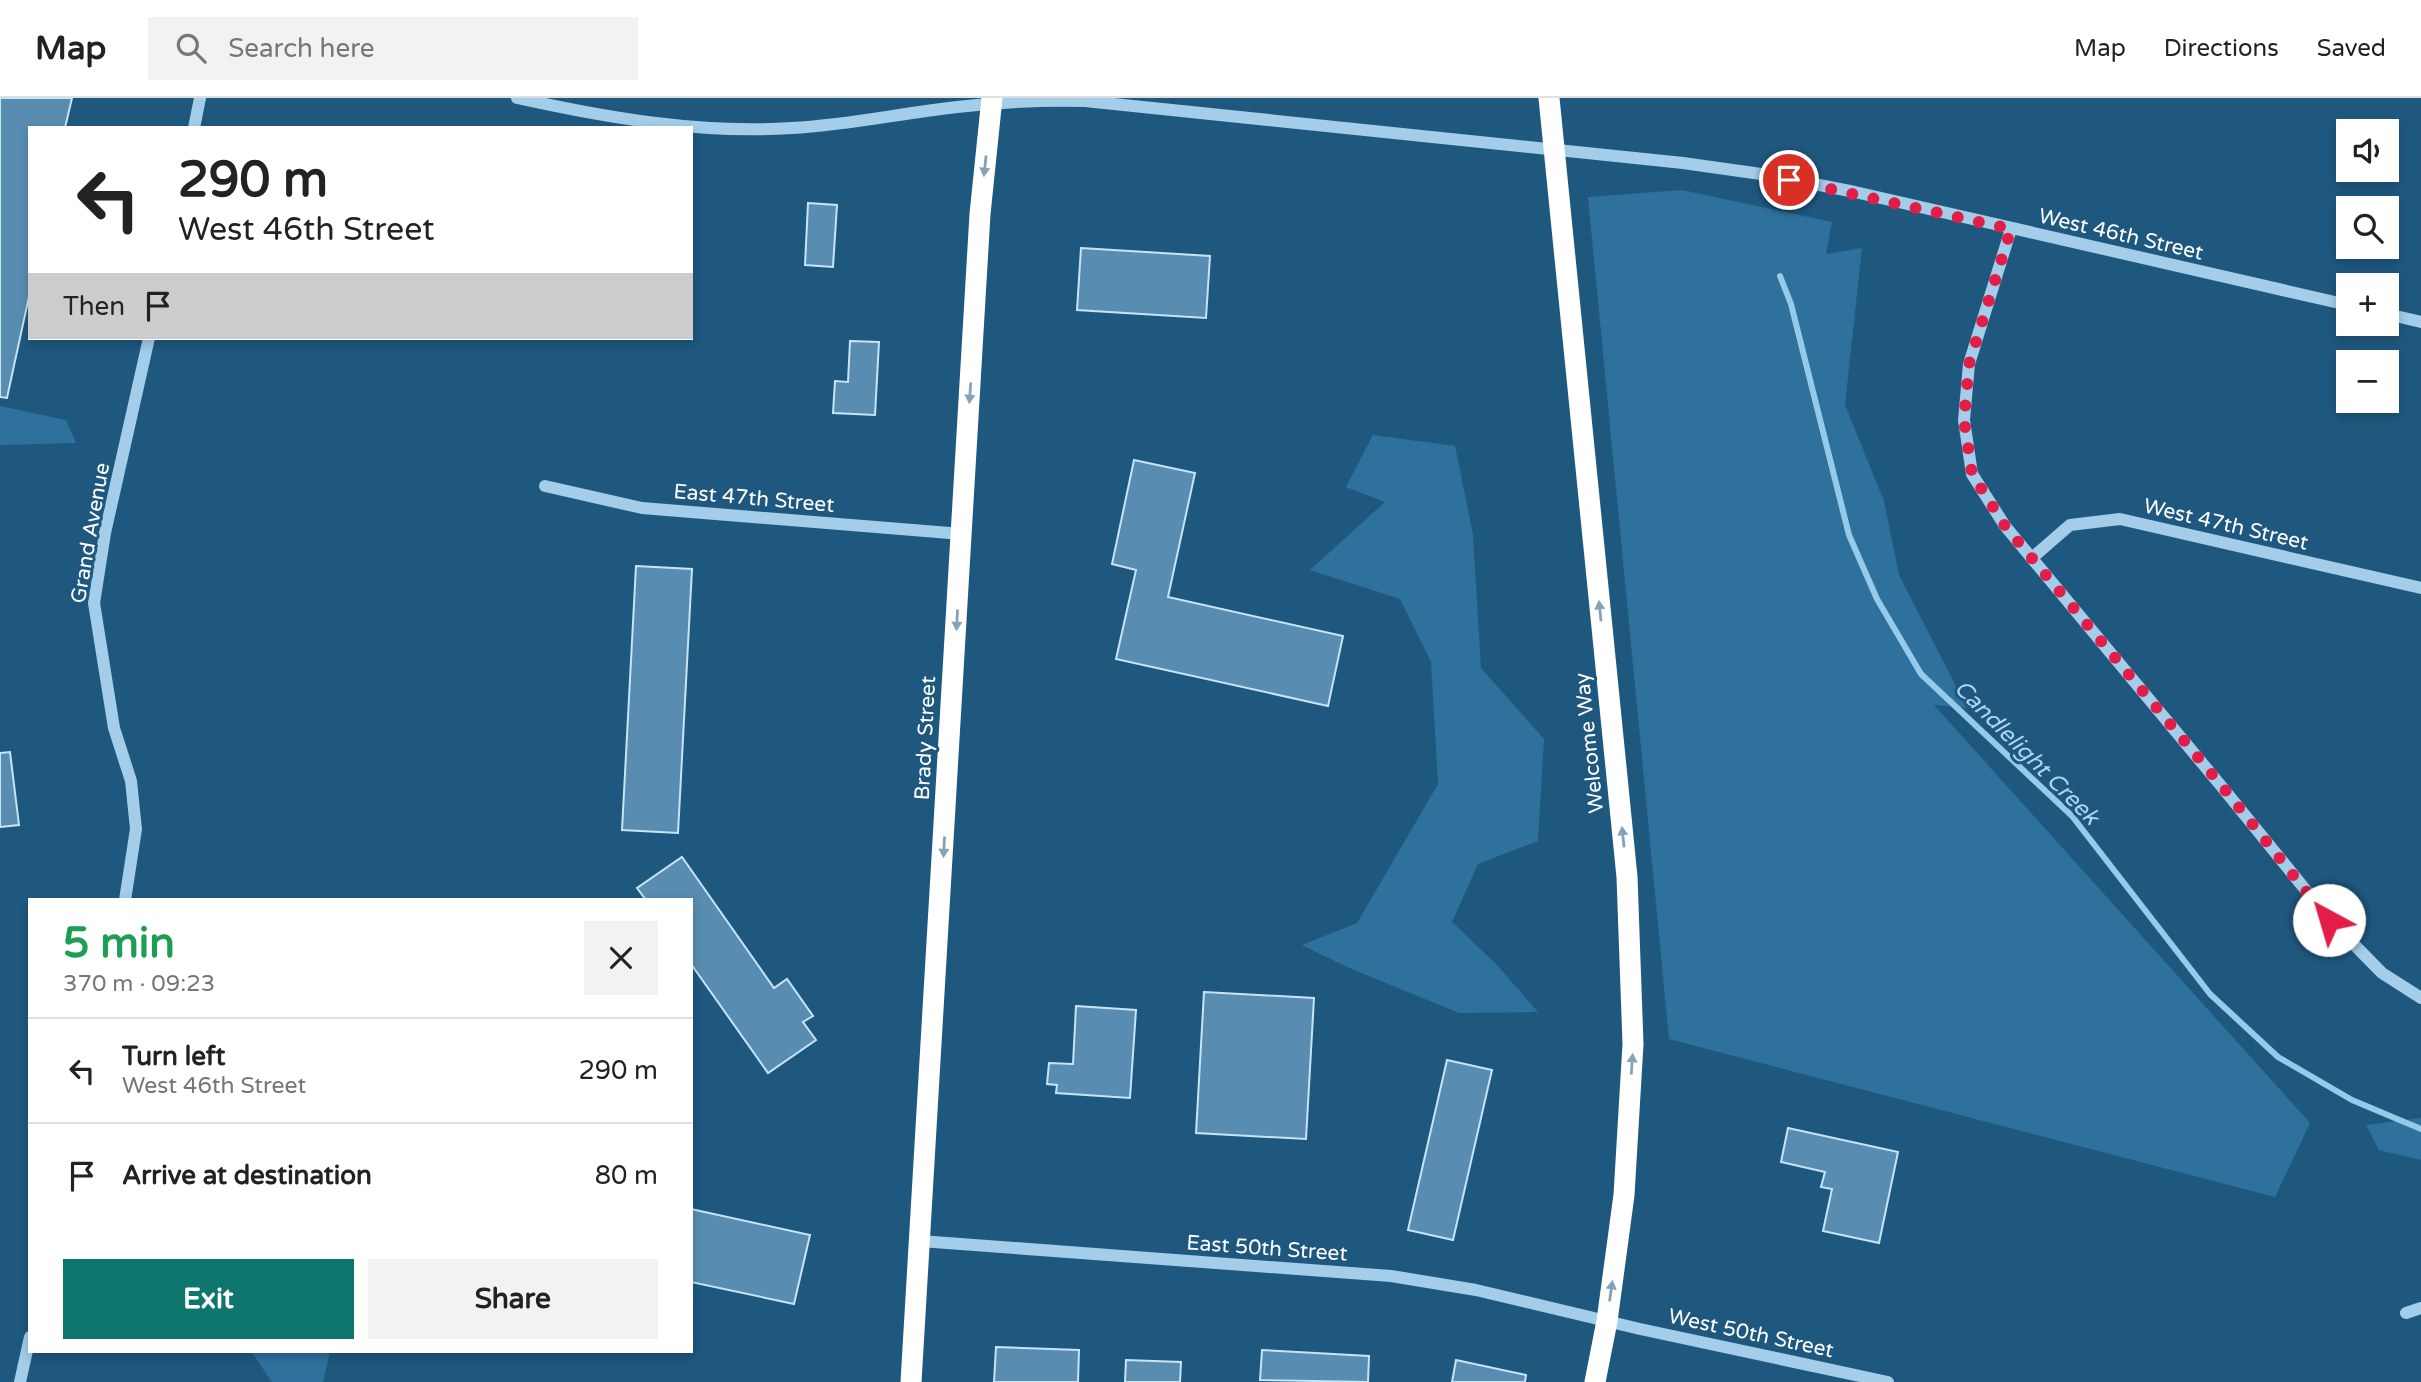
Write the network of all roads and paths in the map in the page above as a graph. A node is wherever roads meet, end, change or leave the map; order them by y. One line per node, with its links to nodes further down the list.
1 (200, 98): 5 (street)
2 (517, 98): 6 (street, West 46th Street)
3 (1549, 98): 8 (highway, Welcome Way)
4 (992, 101): 7 (street, West 46th Street); 8 (street, West 46th Street); 15 (highway, Brady Street, one-way to 15)
5 (194, 126)
6 (678, 126)
7 (693, 127)
8 (1554, 149): 9 (street, West 46th Street); 23 (highway, Welcome Way, one-way to 8)
9 (2011, 229): 10 (street, West 46th Street); 16 (street)
10 (2336, 302)
11 (2399, 317): 12 (street)
12 (2421, 322)
13 (149, 340): 18 (street, Grand Avenue)
14 (545, 486): 15 (street, East 47th Street)
15 (962, 534): 20 (highway, Brady Street, one-way to 20)
16 (2032, 558): 17 (street, West 47th Street); 19 (street)
17 (2421, 588)
18 (125, 898)
19 (2419, 994)
20 (920, 1241): 23 (street, East 50th Street); 26 (highway, Brady Street)
21 (2421, 1308): 22 (street)
22 (2406, 1313)
23 (1607, 1321): 27 (highway, Welcome Way); 28 (street, West 50th Street)
24 (28, 1346): 25 (street)
25 (20, 1382)
26 (911, 1382)
27 (1595, 1382)
28 (1888, 1382)

